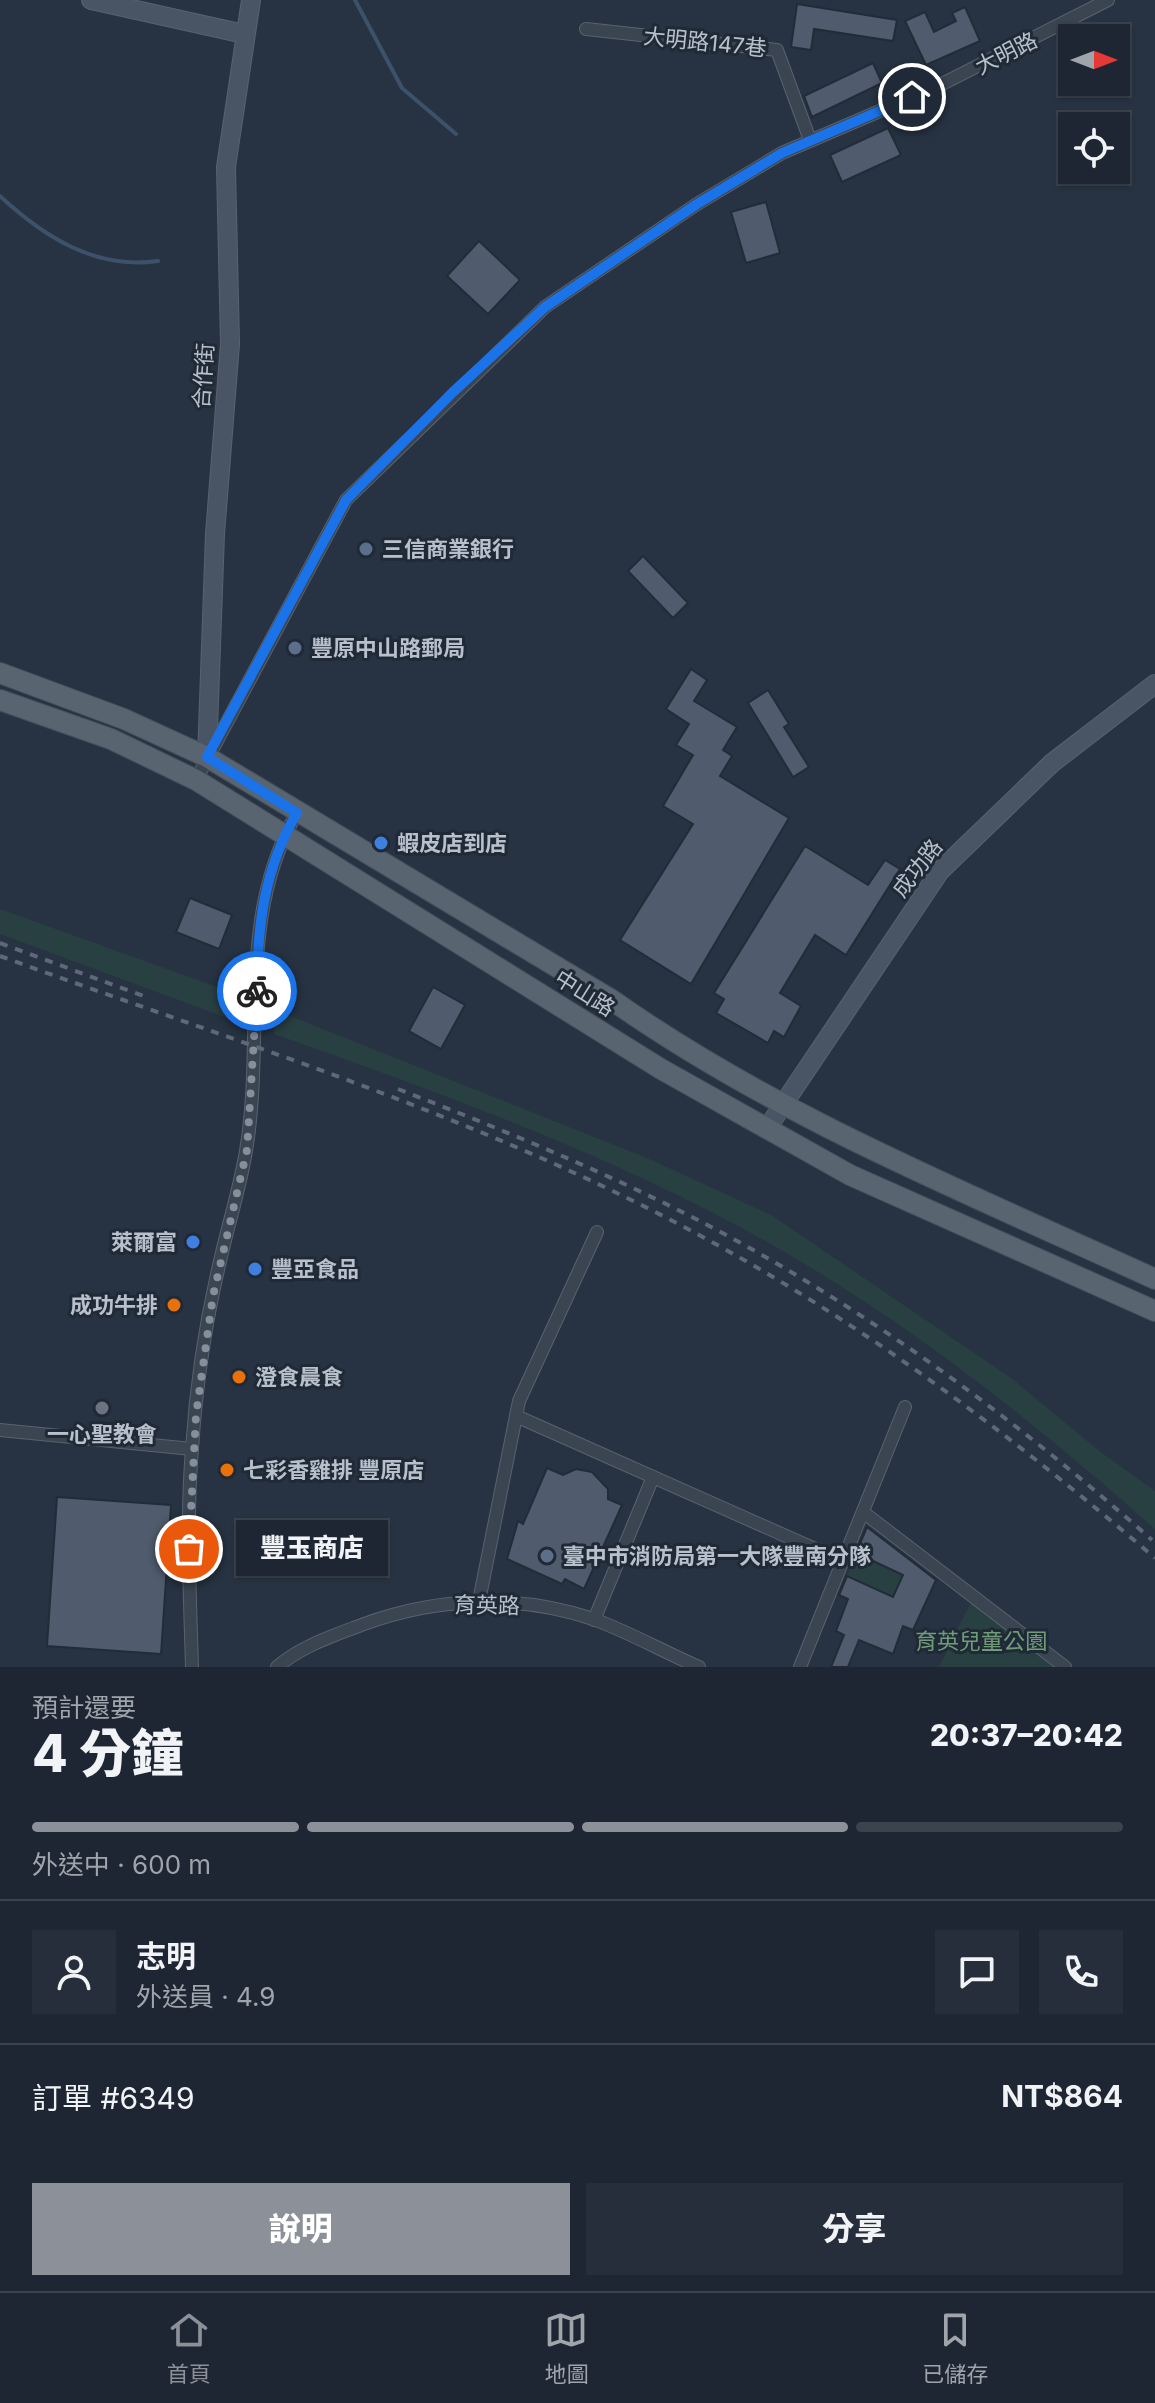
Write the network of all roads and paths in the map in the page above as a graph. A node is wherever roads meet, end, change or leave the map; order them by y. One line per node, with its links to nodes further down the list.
1 (91, 0): 5 (street)
2 (251, 0): 5 (street, 合作街)
3 (1108, 0): 6 (street, 大明路)
4 (586, 29): 6 (street, 大明路147巷)
5 (244, 34): 10 (street, 合作街)
6 (810, 140): 10 (street, 大明路)
7 (0, 673): 10 (main road, 中山路)
8 (1155, 684): 14 (street, 成功路)
9 (0, 700): 11 (main road, 中山路)
10 (207, 757): 11 (street, 大明路); 12 (main road, 中山路)
11 (196, 780): 13 (main road, 中山路)
12 (297, 813): 13 (street); 14 (main road, 中山路)
13 (285, 833): 15 (main road, 中山路); 22 (street)
14 (783, 1104): 15 (street, 成功路); 17 (main road, 中山路)
15 (768, 1127): 18 (main road, 中山路)
16 (597, 1232): 20 (street)
17 (1155, 1279)
18 (1155, 1311)
19 (905, 1407): 24 (street)
20 (516, 1416): 23 (street); 26 (street)
21 (0, 1430): 22 (street)
22 (192, 1449): 28 (street)
23 (653, 1477): 25 (street); 27 (street)
24 (863, 1512): 25 (street); 32 (street)
25 (842, 1561): 31 (street)
26 (479, 1601): 27 (street, 育英路); 29 (street, 育英路)
27 (594, 1620): 30 (street, 育英路)
28 (192, 1667)
29 (277, 1667)
30 (699, 1667)
31 (800, 1667)
32 (1065, 1667)

